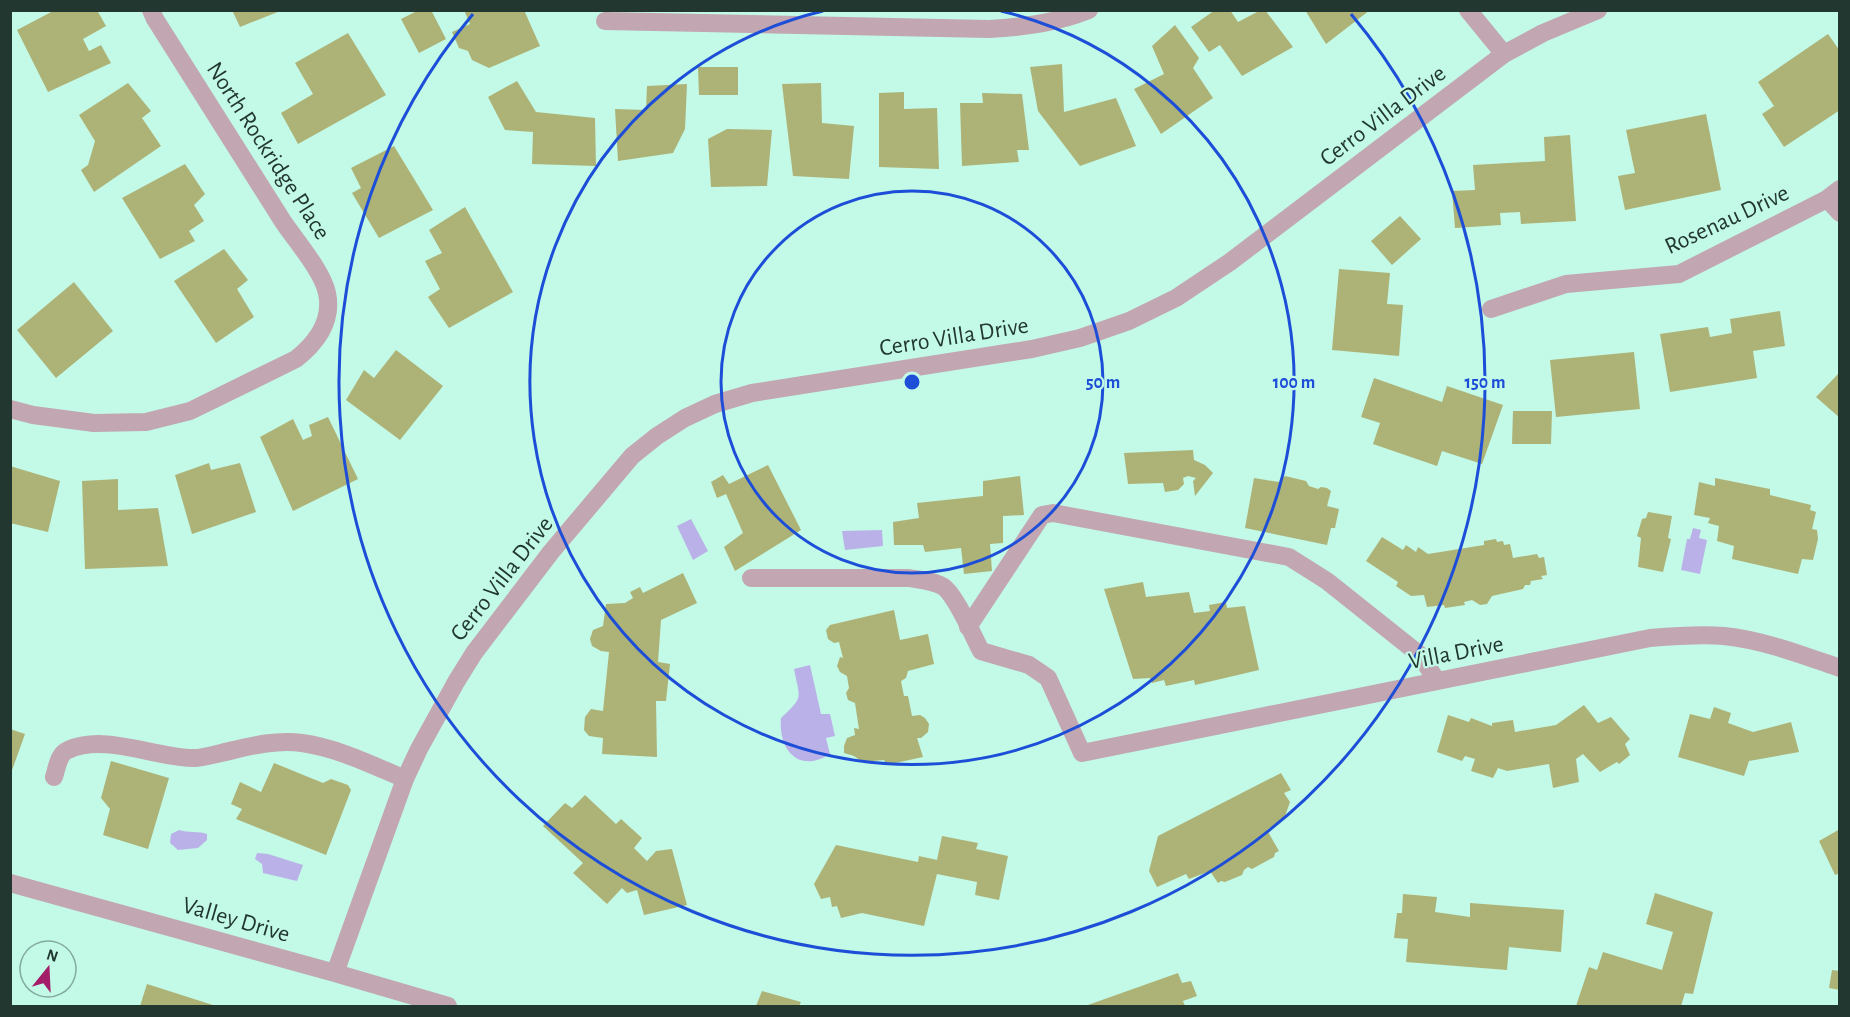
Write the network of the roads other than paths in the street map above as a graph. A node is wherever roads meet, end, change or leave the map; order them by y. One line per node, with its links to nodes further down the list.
1 (152, 10): 10 (street, North Rockridge Place)
2 (1089, 10): 5 (street)
3 (1468, 10): 6 (street)
4 (1598, 10): 6 (street, Cerro Villa Drive)
5 (605, 21)
6 (1504, 54): 16 (street, Cerro Villa Drive)
7 (1833, 194): 8 (street); 9 (street, Rosenau Drive)
8 (1839, 213)
9 (1491, 309)
10 (10, 409)
11 (751, 578): 12 (street)
12 (968, 627): 14 (street, Villa Drive); 14 (street)
13 (1839, 668): 14 (street, Villa Drive)
14 (1437, 681)
15 (54, 777): 16 (street)
16 (405, 779): 18 (street, Cerro Villa Drive)
17 (10, 883): 18 (street, Valley Drive)
18 (335, 973): 19 (street, Valley Drive)
19 (448, 1006)

